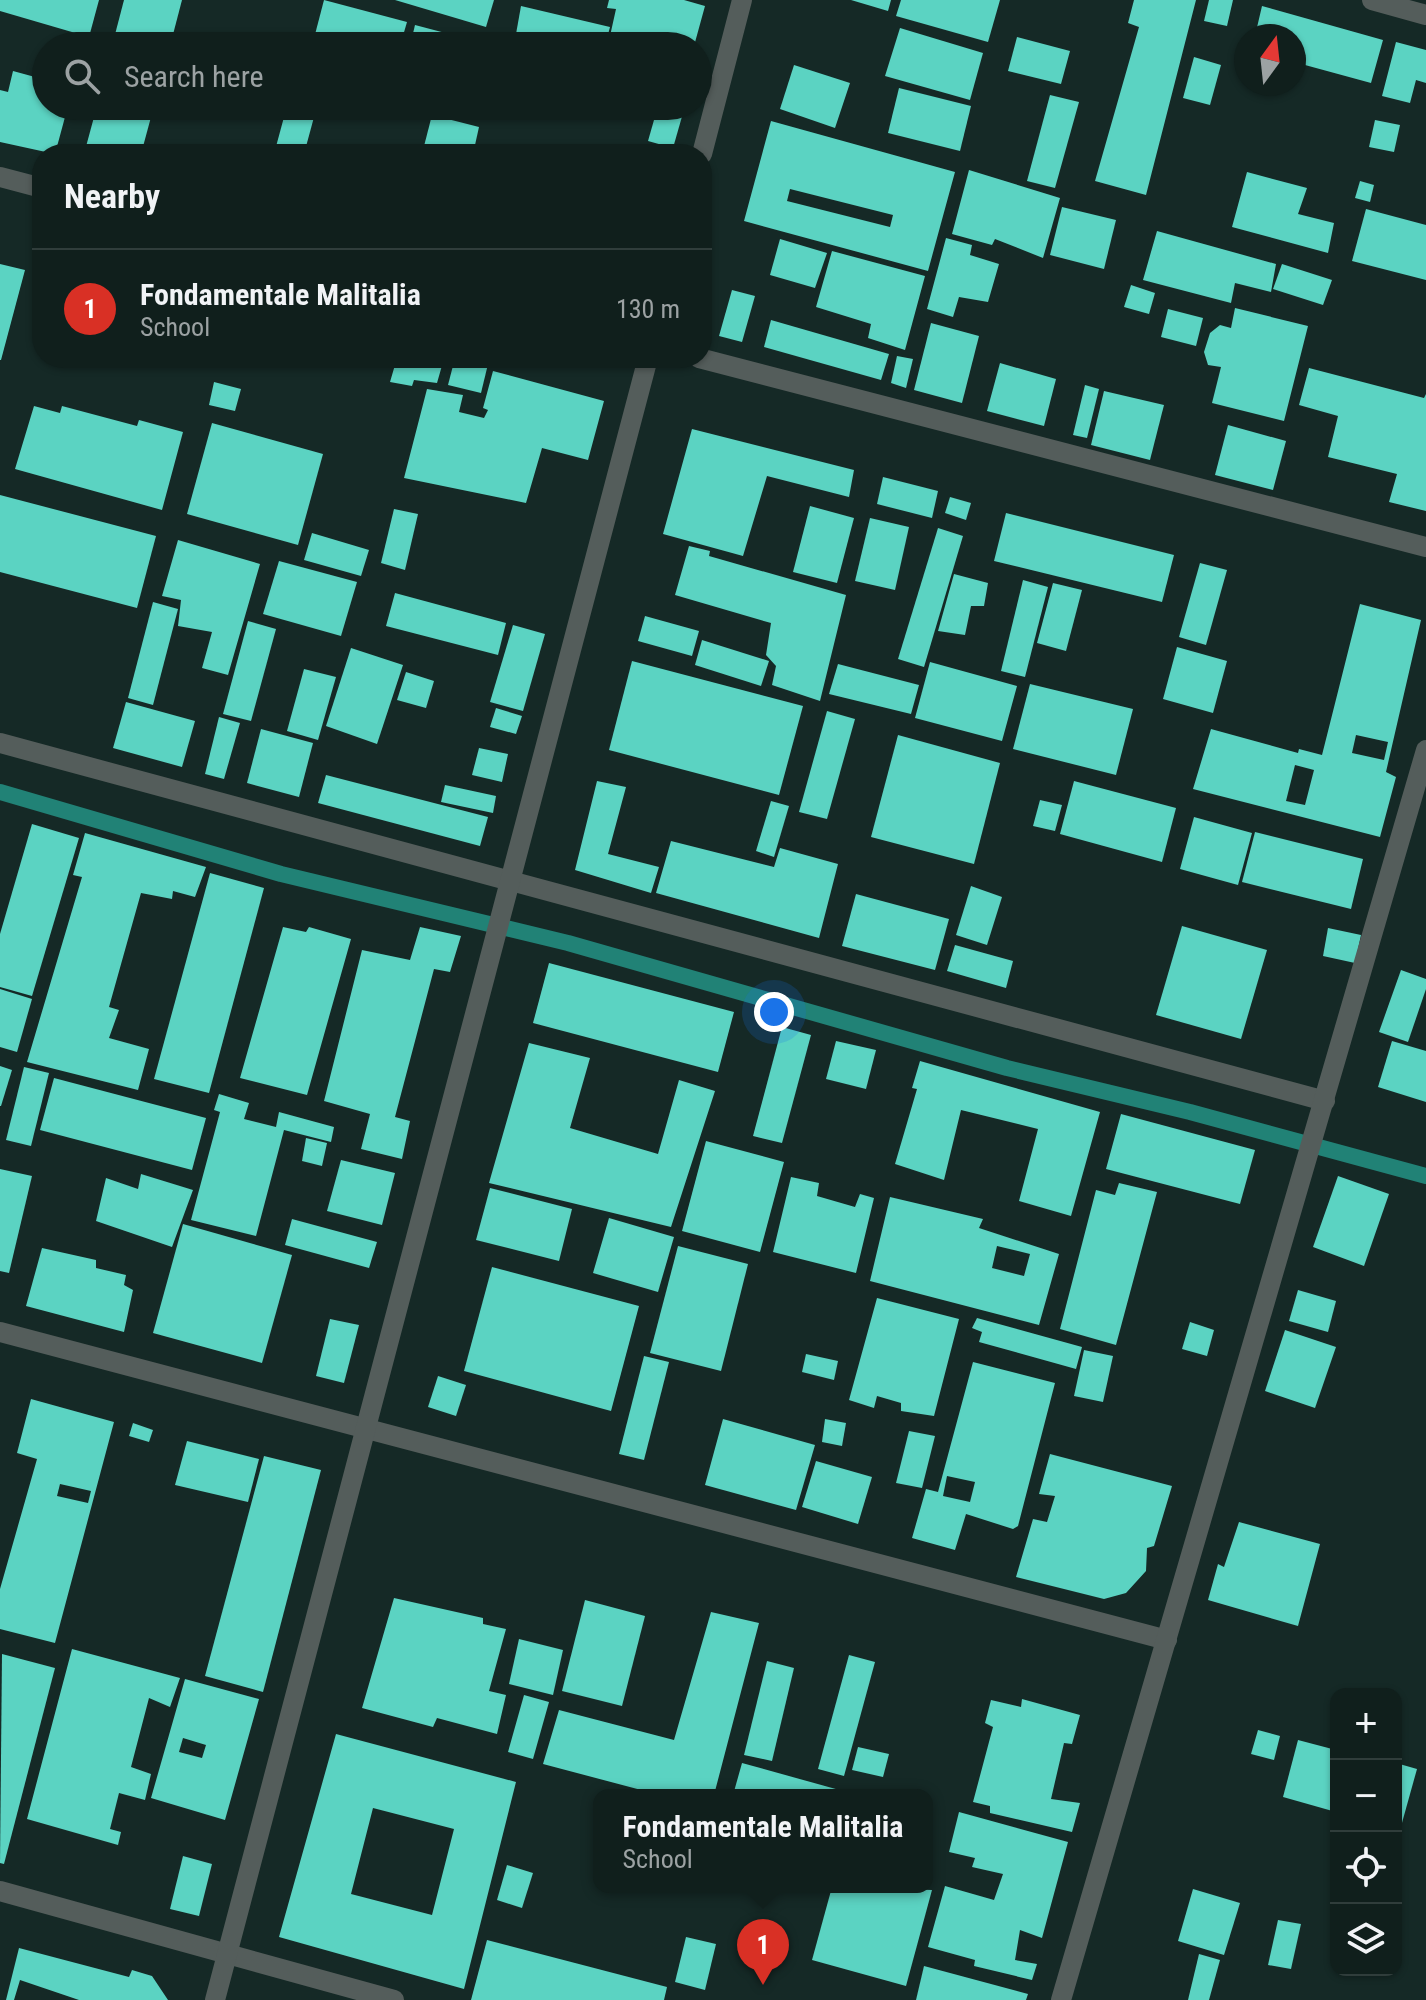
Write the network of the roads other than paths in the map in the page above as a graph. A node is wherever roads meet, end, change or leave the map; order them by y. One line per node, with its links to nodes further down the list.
1 (742, 0): 4 (street)
2 (1372, 0): 3 (street)
3 (1426, 15)
4 (712, 116)
5 (711, 120): 6 (street)
6 (705, 144)
7 (0, 177): 8 (street)
8 (32, 185)
9 (712, 361): 11 (street)
10 (645, 368): 14 (street)
11 (1426, 547)
12 (0, 743): 14 (street)
13 (1426, 750): 15 (street)
14 (511, 878): 15 (street); 17 (street)
15 (1325, 1101): 18 (street)
16 (0, 1332): 17 (street)
17 (366, 1428): 18 (street); 20 (street)
18 (1167, 1640): 23 (street)
19 (0, 1891): 20 (street)
20 (227, 1954): 21 (street); 22 (street)
21 (215, 2000)
22 (394, 2000)
23 (1061, 2000)

